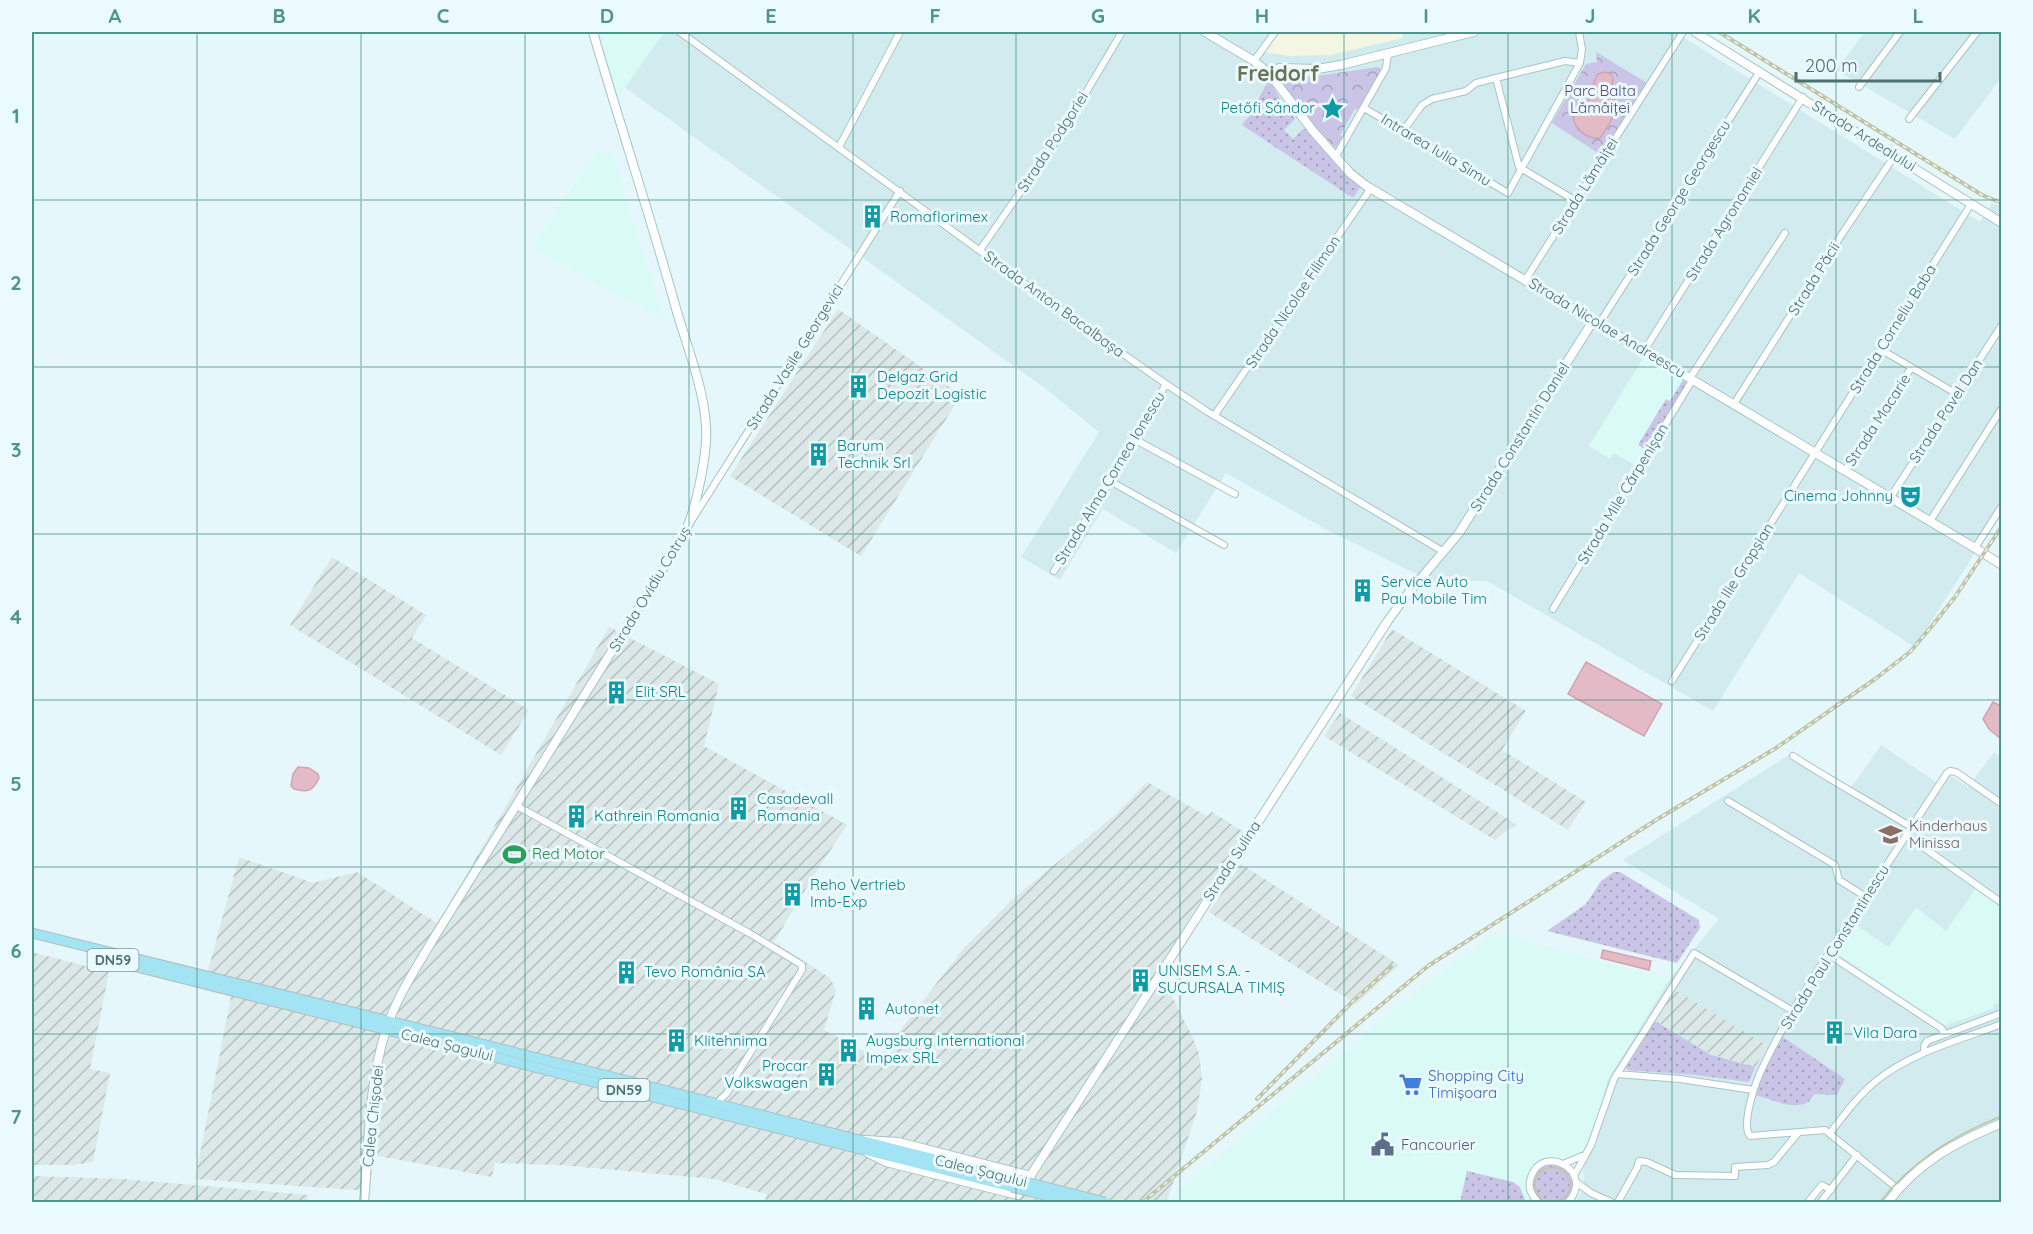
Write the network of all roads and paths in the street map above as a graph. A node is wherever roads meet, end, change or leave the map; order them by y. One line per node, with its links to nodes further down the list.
1 (593, 32): 50 (main road, Strada Ovidiu Cotruș)
2 (680, 32): 24 (street, Strada Anton Bacalbașa)
3 (900, 32): 24 (street)
4 (1122, 32): 34 (street, Strada Podgoriei)
5 (1205, 32): 14 (main road, Strada Nicolae Andreescu)
6 (1275, 32): 14 (street)
7 (1473, 32): 13 (main road)
8 (1579, 32): 15 (street)
9 (1683, 32): 30 (street, Strada Lămâiței)
10 (1695, 32): 16 (main road, Strada Ardealului)
11 (1900, 32): 19 (street)
12 (1977, 32): 22 (street)
13 (1388, 53): 17 (main road); 21 (street)
14 (1254, 61): 17 (main road, Strada Nicolae Andreescu)
15 (1580, 63): 18 (street); 27 (street)
16 (1760, 71): 20 (main road, Strada Ardealului); 36 (street, Strada George Georgescu)
17 (1269, 73): 25 (main road, Strada Nicolae Andreescu)
18 (1496, 78): 23 (street); 27 (street)
19 (1859, 87)
20 (1803, 97): 26 (main road, Strada Ardealului); 39 (street, Strada Agronomiei)
21 (1364, 108): 23 (street, Intrarea Iulia Simu); 25 (street)
22 (1909, 119)
23 (1403, 131): 27 (street, Intrarea Iulia Simu)
24 (839, 147): 29 (street, Strada Anton Bacalbașa)
25 (1336, 156): 28 (main road, Strada Nicolae Andreescu)
26 (1895, 156): 31 (main road, Strada Ardealului); 44 (street, Strada Păcii)
27 (1523, 169): 30 (street)
28 (1371, 188): 35 (main road, Strada Nicolae Andreescu); 46 (street, Strada Nicolae Filimon)
29 (900, 191): 34 (street, Strada Anton Bacalbașa); 52 (street, Strada Vasile Georgevici)
30 (1576, 201): 35 (street, Strada Lămâiței)
31 (1971, 204): 32 (main road, Strada Ardealului); 38 (street, Strada Corneliu Baba)
32 (2001, 223)
33 (1785, 233): 41 (street, Strada Mile Cărpenișan)
34 (980, 250): 42 (street, Strada Anton Bacalbașa)
35 (1526, 279): 36 (main road, Strada Nicolae Andreescu)
36 (1596, 322): 39 (main road, Strada Nicolae Andreescu); 60 (main road, Strada Constantin Daniel)
37 (2001, 325): 43 (street, Strada Pavel Dan)
38 (1880, 349): 40 (street); 48 (street, Strada Corneliu Baba)
39 (1644, 351): 41 (main road, Strada Nicolae Andreescu)
40 (1911, 368): 43 (street); 49 (street, Strada Macarie)
41 (1691, 378): 44 (main road, Strada Nicolae Andreescu); 63 (street, Strada Mile Cărpenișan)
42 (1166, 384): 46 (street, Strada Anton Bacalbașa); 47 (street, Strada Alma Cornea Ionescu)
43 (1957, 394): 54 (street, Strada Pavel Dan)
44 (1734, 404): 48 (main road, Strada Nicolae Andreescu)
45 (2001, 408): 56 (street)
46 (1214, 416): 60 (street, Strada Anton Bacalbașa)
47 (1134, 439): 51 (street, Strada Alma Cornea Ionescu); 53 (street)
48 (1814, 453): 49 (main road, Strada Nicolae Andreescu); 64 (street, Strada Ilie Gropșian)
49 (1845, 471): 54 (main road, Strada Nicolae Andreescu)
50 (699, 480): 52 (street); 57 (main road, Strada Ovidiu Cotruș)
51 (1110, 481): 58 (street); 62 (street, Strada Alma Cornea Ionescu)
52 (715, 486): 57 (street, Strada Vasile Georgevici)
53 (1235, 494)
54 (1890, 498): 56 (main road, Strada Nicolae Andreescu)
55 (2001, 506): 59 (street)
56 (1930, 521): 59 (main road, Strada Nicolae Andreescu)
57 (690, 523): 68 (main road, Strada Ovidiu Cotruș)
58 (1224, 544)
59 (1975, 548): 61 (main road, Strada Nicolae Andreescu)
60 (1444, 552): 94 (main road, Strada Sulina)
61 (2001, 566)
62 (1054, 571)
63 (1553, 609)
64 (1672, 681)
65 (1793, 756): 69 (street)
66 (1728, 801): 71 (street)
67 (2001, 804): 69 (street, Strada Paul Constantinescu)
68 (516, 806): 79 (main road, Strada Ovidiu Cotruș); 84 (street)
69 (1911, 827): 70 (street, Strada Paul Constantinescu)
70 (1906, 835): 71 (street, Strada Paul Constantinescu); 72 (street)
71 (1866, 897): 75 (street, Strada Paul Constantinescu)
72 (2001, 903)
73 (32, 933): 79 (main road, Calea Șagului / DN59)
74 (32, 940): 79 (main road, Calea Șagului / DN59)
75 (1830, 952): 76 (street, Strada Paul Constantinescu); 80 (street)
76 (1793, 1011): 82 (street); 83 (street, Strada Paul Constantinescu)
77 (2001, 1013): 80 (street)
78 (2001, 1024): 81 (street)
79 (387, 1026): 85 (main road, Calea Șagului / DN59); 90 (main road, Calea Șagului / DN59); 103 (main road, Calea Chișodei)
80 (1945, 1034): 81 (street)
81 (1924, 1052): 89 (street)
82 (1617, 1074): 83 (street); 91 (street)
83 (1754, 1090): 88 (street, Strada Paul Constantinescu)
84 (728, 1093): 85 (street); 86 (street)
85 (716, 1104): 86 (main road, Calea Șagului / DN59)
86 (729, 1108): 90 (main road, Calea Șagului / DN59)
87 (2001, 1123): 97 (main road)
88 (1798, 1133): 89 (street); 108 (street)
89 (1830, 1133): 92 (street)
90 (860, 1144): 94 (main road, Calea Șagului); 96 (main road, Calea Șagului / DN59); 101 (main road, Calea Șagului)
91 (1585, 1154): 93 (street); 95 (street)
92 (1857, 1155): 97 (street); 98 (street)
93 (1563, 1164): 95 (street); 102 (street)
94 (1031, 1176): 101 (main road, Strada Sulina)
95 (1575, 1179): 99 (street); 100 (street)
96 (1012, 1183): 104 (main road, Calea Șagului / DN59, bridge); 105 (main road, Calea Șagului / DN59, bridge)
97 (1898, 1189): 111 (main road)
98 (1831, 1190): 109 (street); 110 (street)
99 (1591, 1193): 100 (street); 107 (street)
100 (1574, 1194): 106 (street)
101 (1018, 1196)
102 (1536, 1202)
103 (364, 1203)
104 (1074, 1203)
105 (1105, 1203)
106 (1568, 1203)
107 (1611, 1203)
108 (1618, 1203)
109 (1808, 1203)
110 (1821, 1203)
111 (1888, 1203)

